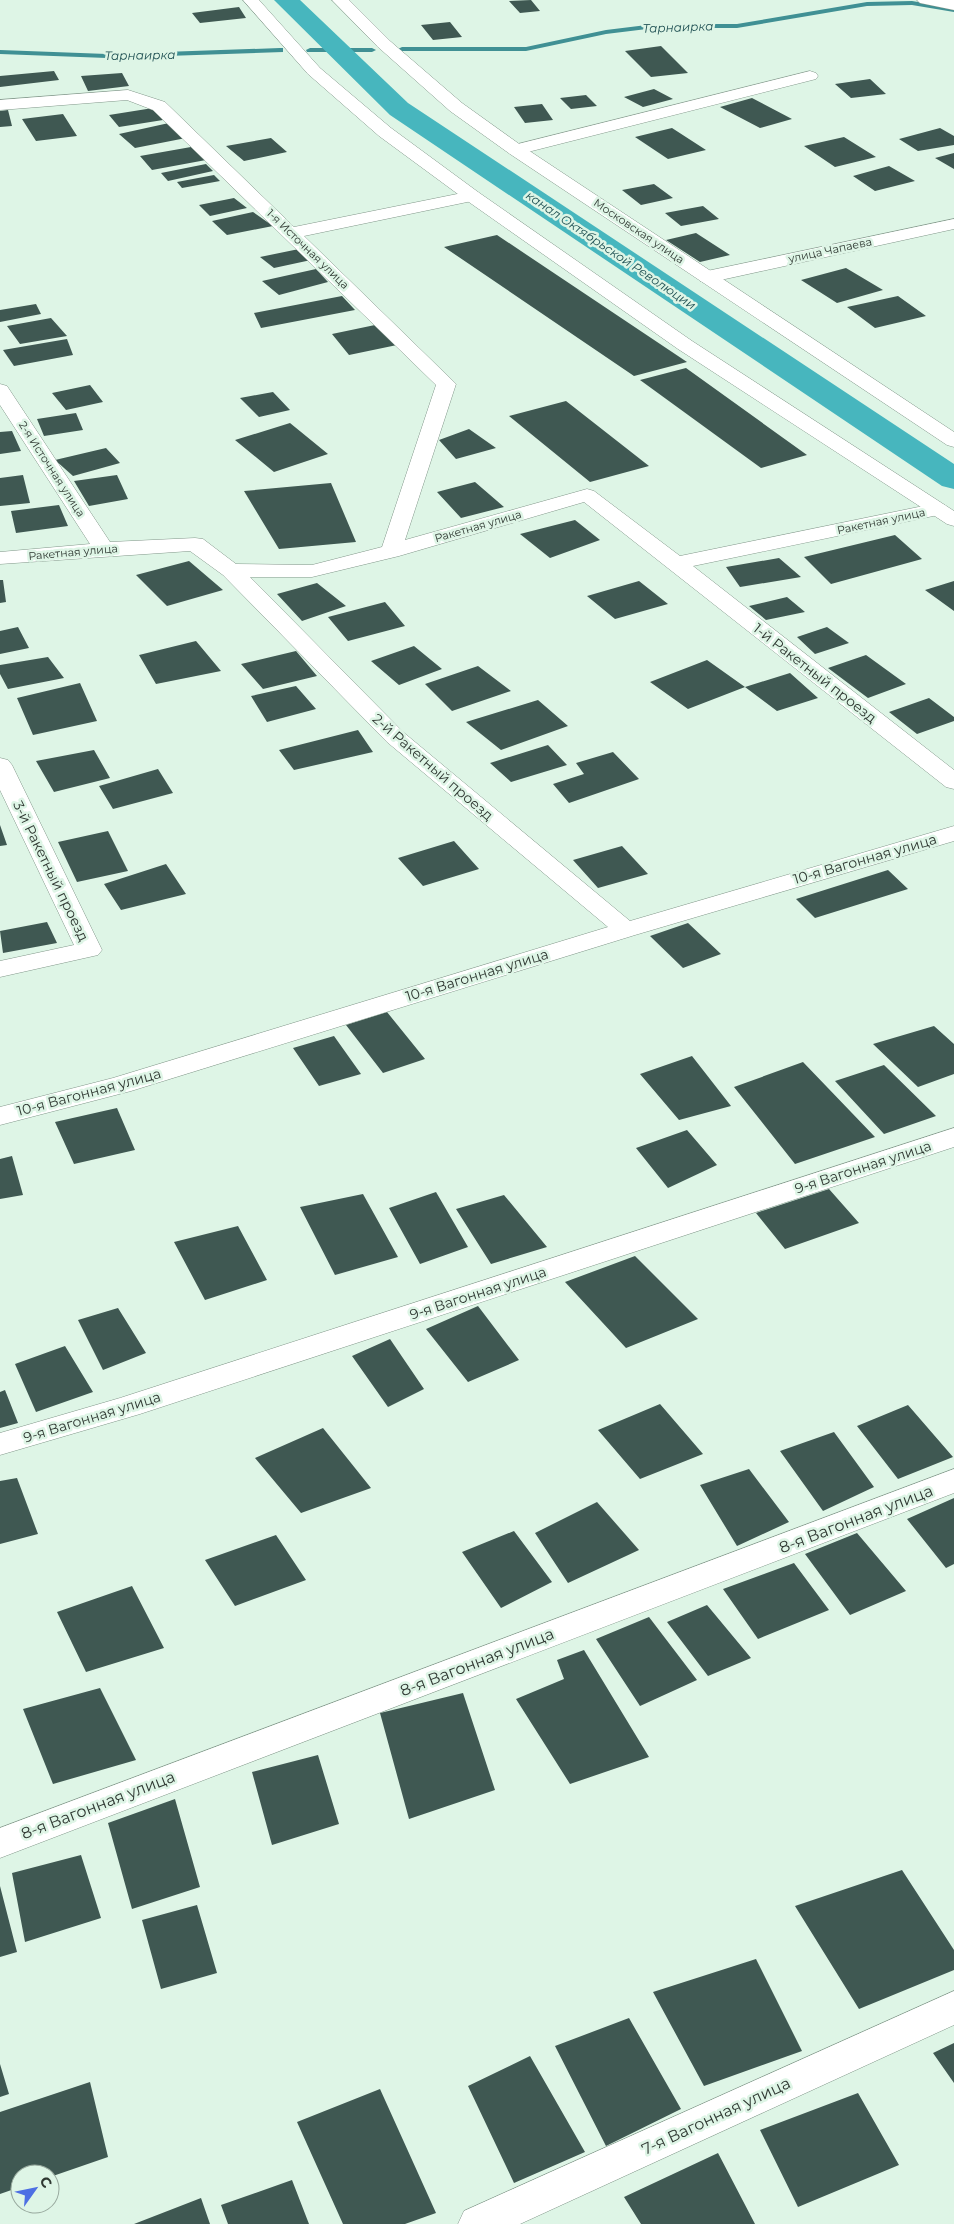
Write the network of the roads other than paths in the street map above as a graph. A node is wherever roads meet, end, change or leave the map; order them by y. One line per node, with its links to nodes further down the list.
1 (251, 0): 8 (street)
2 (340, 0): 7 (street, Московская улица)
3 (925, 0): 4 (street)
4 (954, 5)
5 (810, 76): 7 (street)
6 (0, 105): 10 (street, 1-я Источная улица)
7 (516, 150): 12 (street, Московская улица)
8 (472, 196): 10 (street); 15 (street)
9 (946, 226): 11 (street); 12 (street, улица Чапаева)
10 (292, 233): 17 (street, 1-я Источная улица)
11 (954, 238)
12 (707, 277): 14 (street, Московская улица)
13 (0, 390): 16 (street, 2-я Источная улица)
14 (954, 440)
15 (946, 515): 19 (street, Ракетная улица)
16 (104, 549): 18 (street, Ракетная улица); 20 (street, Ракетная улица)
17 (391, 551): 19 (street, Ракетная улица); 20 (street, Ракетная улица)
18 (0, 558)
19 (676, 563): 22 (street, 1-й Ракетный проезд)
20 (231, 570): 24 (street, 2-й Ракетный проезд)
21 (0, 765): 25 (street, 3-й Ракетный проезд)
22 (954, 782)
23 (954, 833): 24 (street, 10-я Вагонная улица)
24 (626, 930): 26 (street, 10-я Вагонная улица)
25 (0, 969)
26 (0, 1116)
27 (954, 1137): 28 (street, 9-я Вагонная улица)
28 (0, 1444)
29 (954, 1482): 30 (street, 8-я Вагонная улица)
30 (0, 1842)
31 (954, 2007): 32 (street, 7-я Вагонная улица)
32 (478, 2224)

